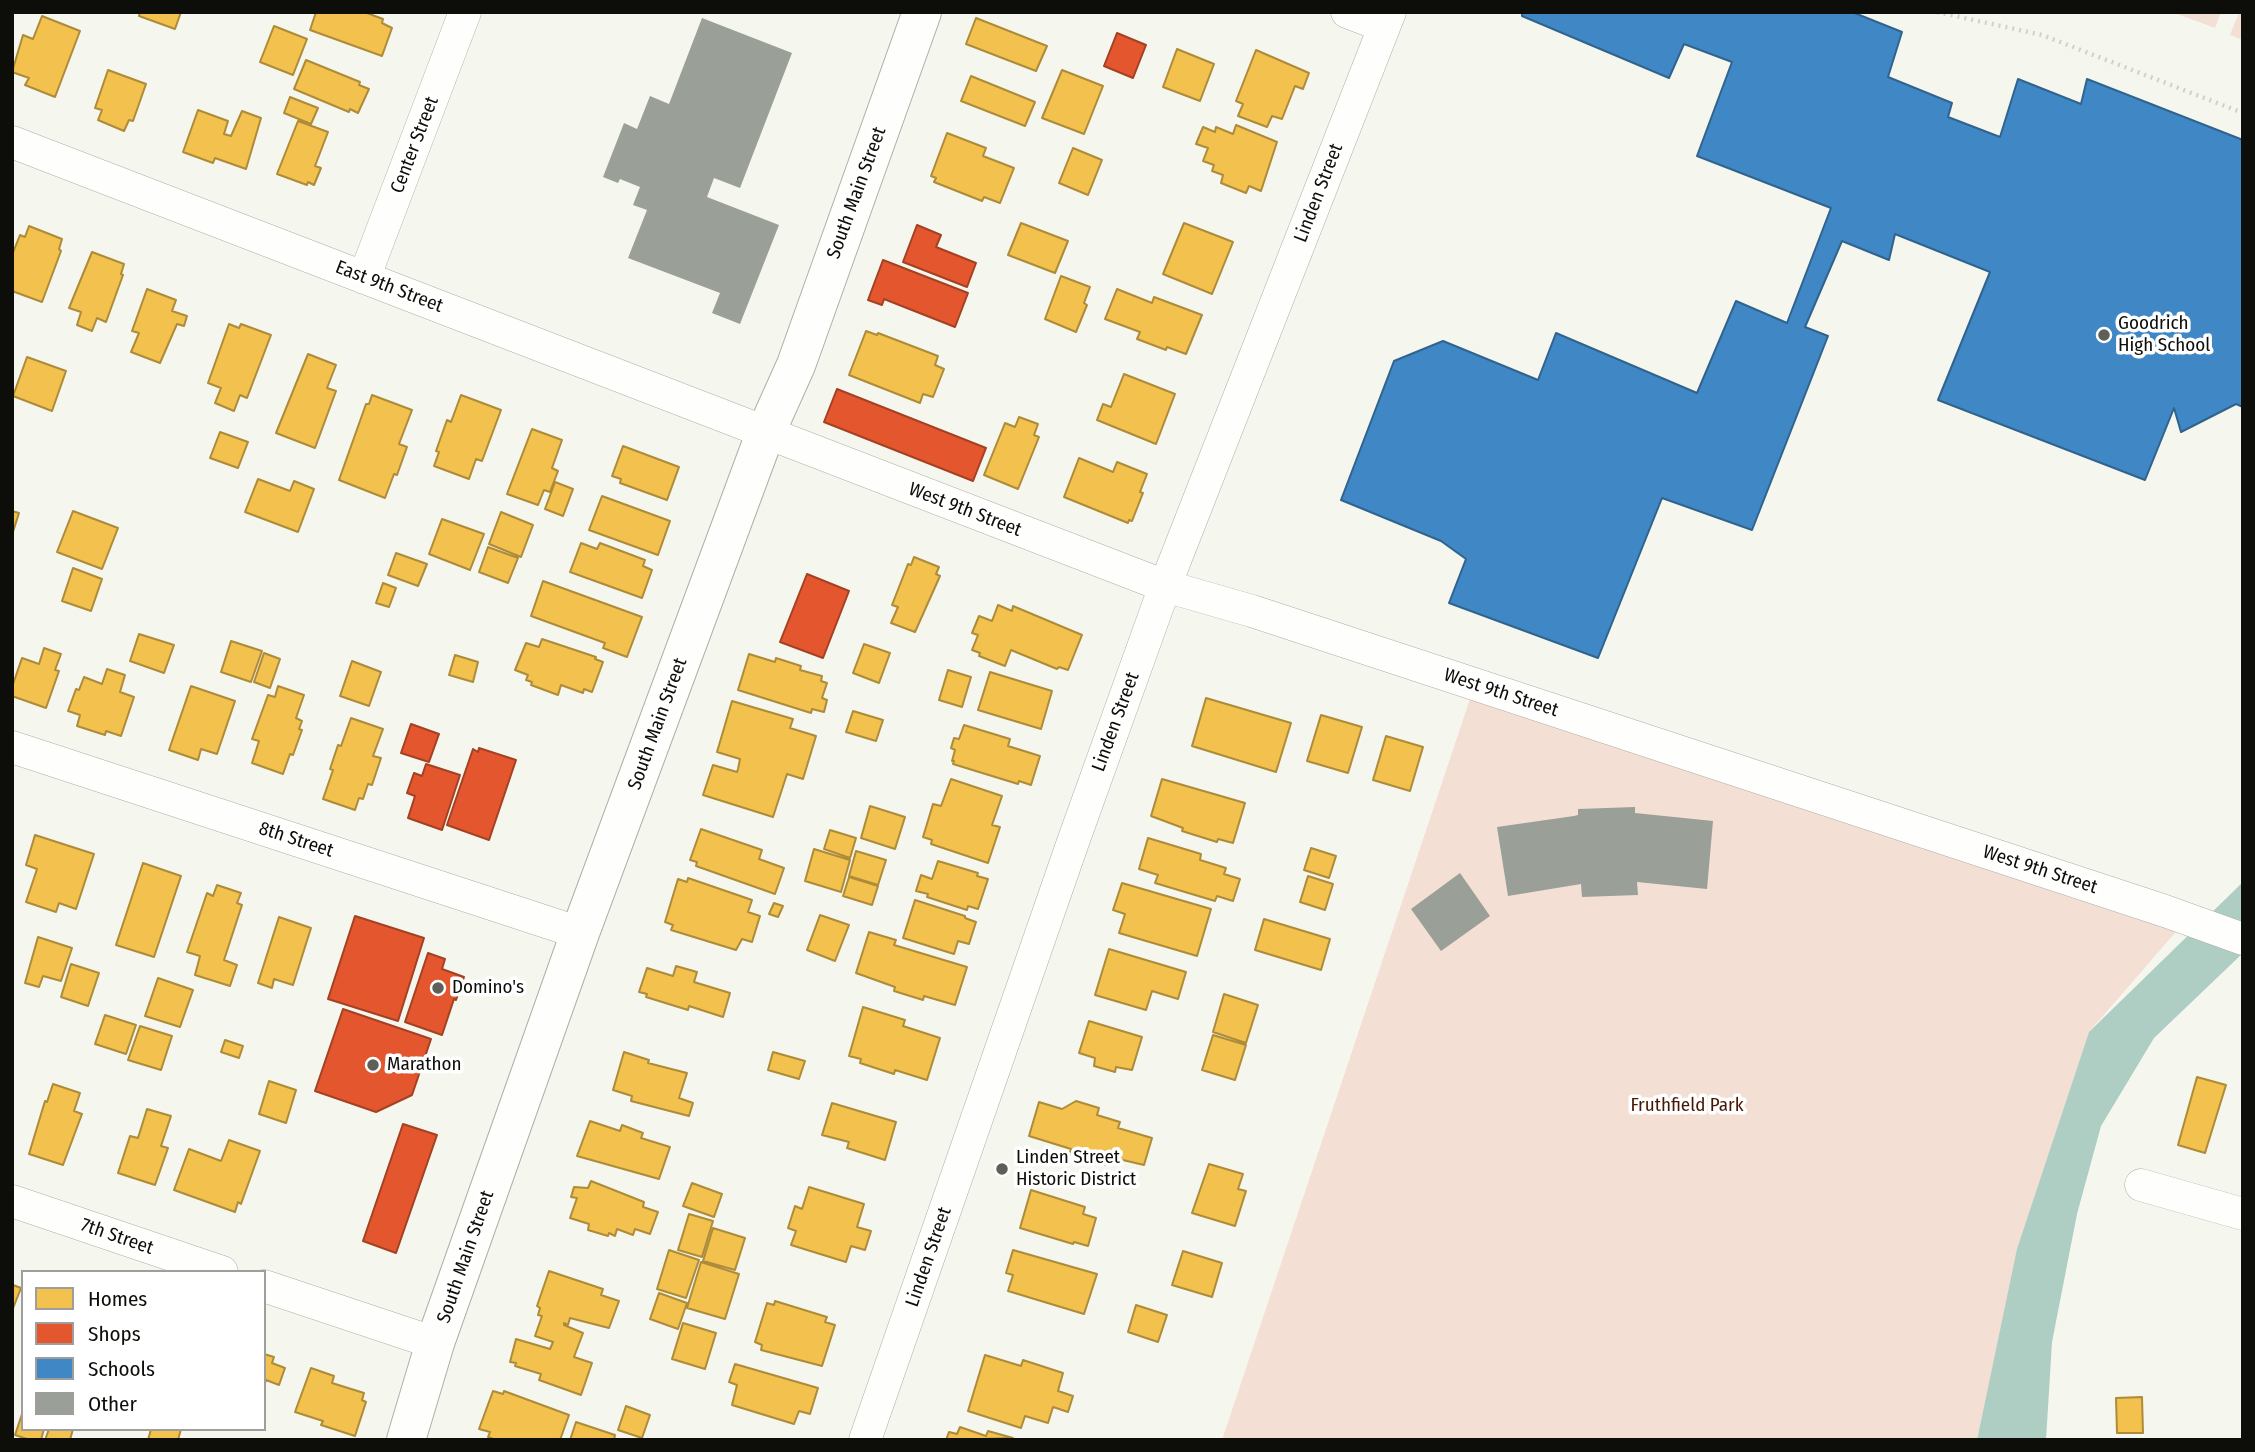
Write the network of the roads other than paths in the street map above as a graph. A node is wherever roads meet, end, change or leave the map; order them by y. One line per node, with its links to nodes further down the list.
1 (465, 12): 6 (street, Center Street)
2 (922, 12): 7 (main road, South Main Street)
3 (1347, 12): 4 (street)
4 (1387, 19): 8 (street, Linden Street)
5 (12, 142): 6 (street, East 9th Street)
6 (365, 278): 7 (street, East 9th Street)
7 (765, 434): 8 (street, West 9th Street); 10 (main road, South Main Street)
8 (1165, 586): 11 (street, West 9th Street); 19 (street, Linden Street)
9 (12, 747): 10 (street, 8th Street)
10 (580, 933): 17 (main road, South Main Street)
11 (2243, 939)
12 (2141, 1185): 14 (street)
13 (12, 1201): 15 (street, 7th Street)
14 (2243, 1214)
15 (216, 1270)
16 (266, 1287): 17 (street)
17 (435, 1343): 18 (main road, South Main Street)
18 (406, 1440)
19 (865, 1440)

